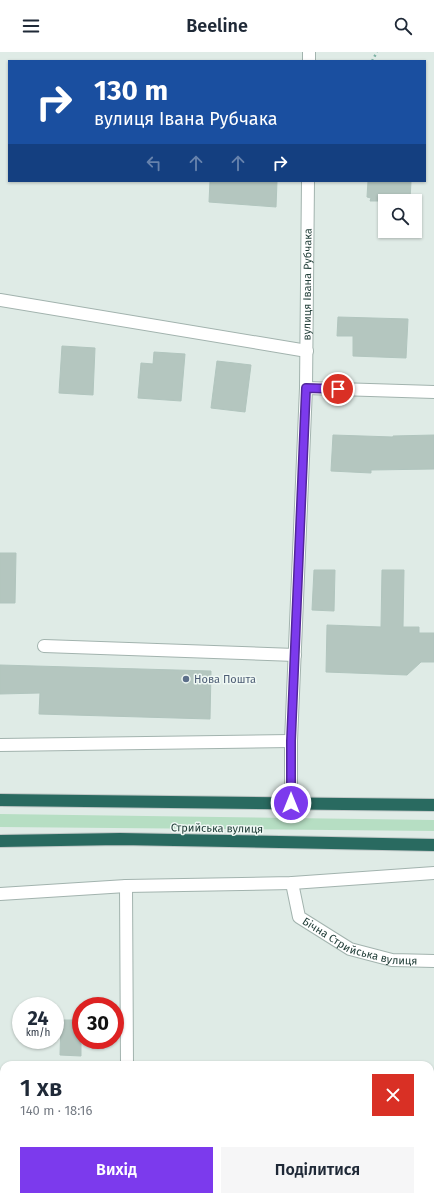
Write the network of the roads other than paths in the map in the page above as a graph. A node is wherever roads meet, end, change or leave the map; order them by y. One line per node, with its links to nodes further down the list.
1 (308, 182): 3 (street, вулиця Івана Рубчака)
2 (0, 300): 3 (street)
3 (307, 351): 4 (street, вулиця Івана Рубчака)
4 (306, 388): 5 (street); 7 (street, вулиця Івана Рубчака)
5 (434, 392)
6 (44, 646): 7 (street)
7 (295, 655): 8 (street, вулиця Івана Рубчака)
8 (291, 741): 9 (street); 11 (street, вулиця Івана Рубчака)
9 (0, 745)
10 (0, 800): 11 (highway)
11 (291, 803): 12 (highway)
12 (434, 805)
13 (0, 841): 14 (highway, Стрийська вулиця)
14 (434, 845)
15 (434, 873): 16 (street)
16 (292, 883): 17 (street); 19 (street, Бічна Стрийська вулиця)
17 (126, 886): 18 (street); 20 (street)
18 (0, 894)
19 (434, 961)
20 (127, 1061)

